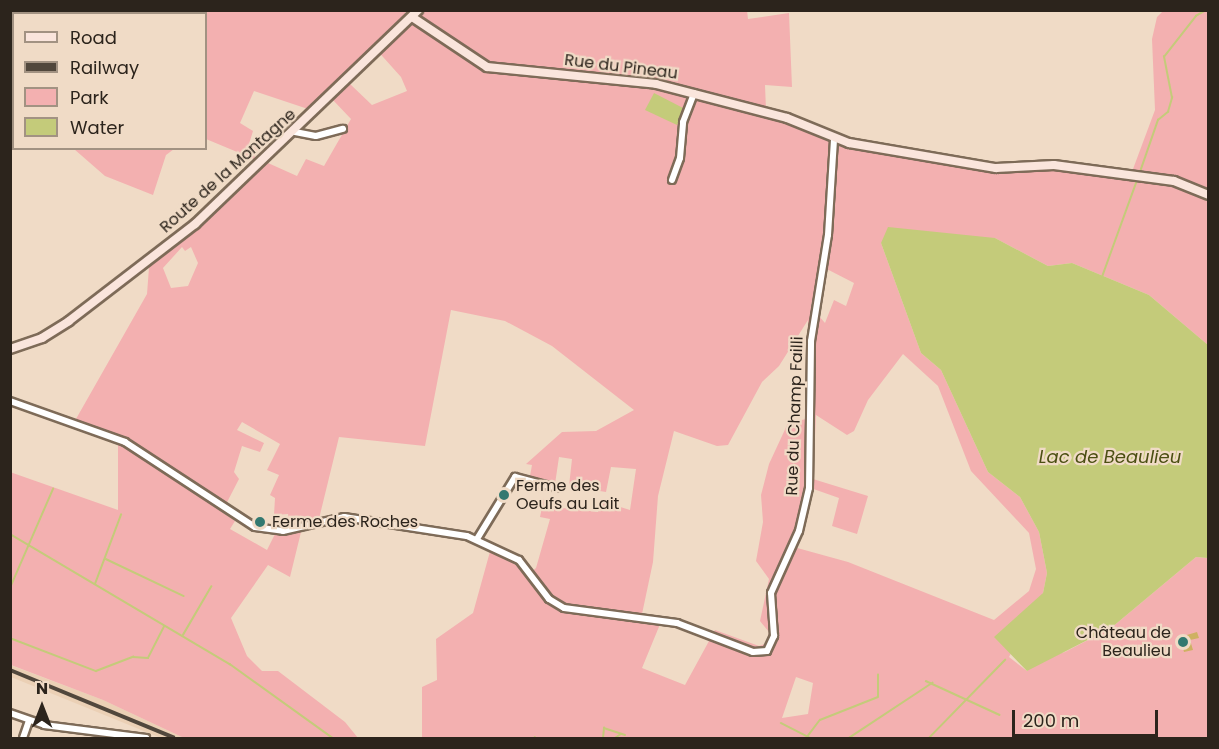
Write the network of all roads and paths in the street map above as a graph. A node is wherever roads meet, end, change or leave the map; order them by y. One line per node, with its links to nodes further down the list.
1 (415, 14): 2 (street, Rue du Pineau); 4 (street, Route de la Montagne)
2 (694, 93): 5 (street, Rue du Pineau); 6 (street)
3 (343, 129): 4 (street)
4 (295, 132): 8 (street, Route de la Montagne)
5 (834, 139): 7 (street, Rue du Pineau); 11 (street, Rue du Champ Failli)
6 (672, 180)
7 (1209, 195)
8 (10, 350)
9 (10, 400): 11 (street, Rue du Champ Failli)
10 (557, 488): 11 (street)
11 (477, 539)
12 (10, 713): 13 (street)
13 (29, 721): 14 (street); 15 (street)
14 (98, 730): 16 (street); 17 (street)
15 (23, 738)
16 (99, 738)
17 (146, 738)

